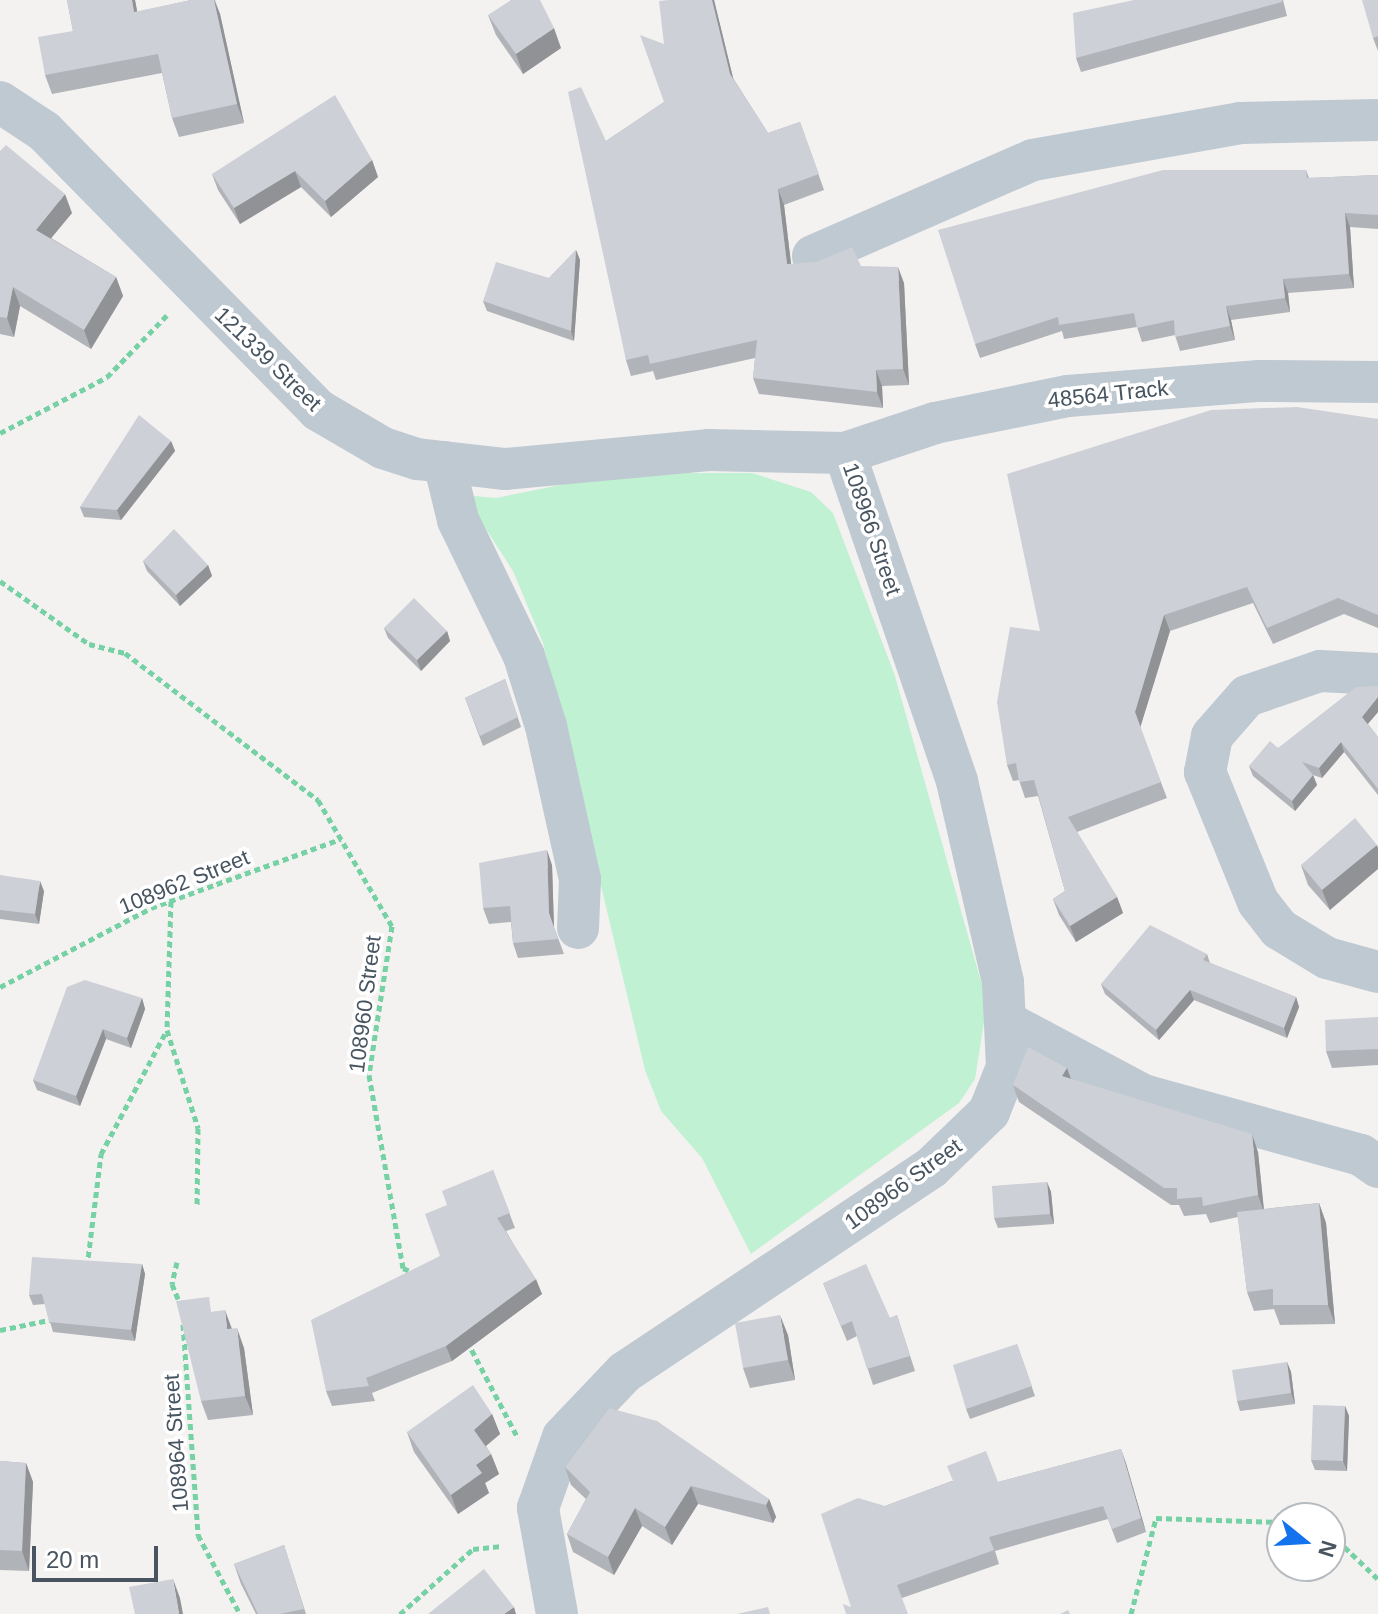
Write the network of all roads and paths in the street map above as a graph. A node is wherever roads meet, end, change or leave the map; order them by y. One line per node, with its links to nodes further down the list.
1 (0, 102): 4 (street, 121339 Street)
2 (1378, 120): 3 (street)
3 (813, 256)
4 (194, 286): 6 (path); 8 (street, 121339 Street)
5 (1378, 382): 7 (street, 48564 Track)
6 (0, 433)
7 (845, 453): 8 (street, 121339 Street); 16 (street, 108966 Street)
8 (444, 462): 13 (street)
9 (0, 581): 11 (path, 108960 Street)
10 (1378, 674): 14 (street)
11 (341, 839): 12 (path, 108962 Street); 21 (path, 108960 Street)
12 (171, 901): 15 (path, 108962 Street); 17 (path)
13 (578, 928)
14 (1378, 972)
15 (0, 987)
16 (1010, 1024): 18 (street); 26 (street, 108966 Street)
17 (167, 1030): 19 (path); 22 (path)
18 (1378, 1167)
19 (197, 1206)
20 (177, 1262): 31 (path, 108964 Street)
21 (426, 1278)
22 (86, 1285)
23 (60, 1318): 24 (path)
24 (0, 1330)
25 (465, 1336): 26 (path)
26 (546, 1472): 28 (street, 108966 Street)
27 (1266, 1521): 34 (path)
28 (539, 1542): 32 (path); 33 (street, 108966 Street)
29 (1346, 1548): 30 (path)
30 (1378, 1579)
31 (240, 1614)
32 (400, 1614)
33 (557, 1614)
34 (1131, 1614)

